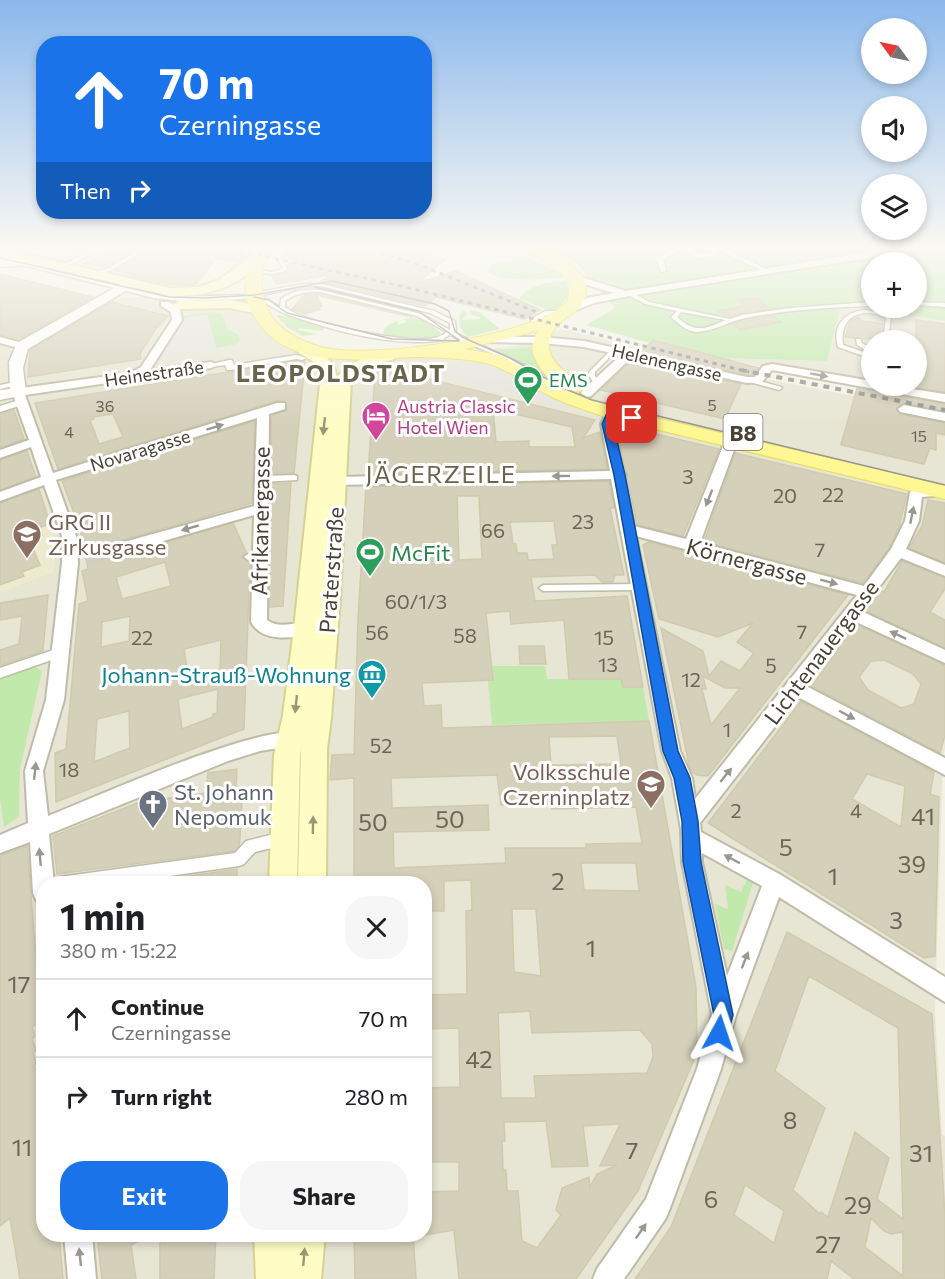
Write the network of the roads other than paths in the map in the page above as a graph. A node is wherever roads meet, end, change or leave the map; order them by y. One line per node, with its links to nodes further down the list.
1 (90, 307): 23 (street)
2 (169, 307): 32 (street)
3 (257, 307): 26 (main road, B8)
4 (277, 307): 13 (lane)
5 (282, 307): 13 (lane)
6 (384, 307): 17 (lane)
7 (408, 307): 17 (lane)
8 (570, 307): 14 (main road)
9 (578, 307): 14 (street)
10 (664, 307): 12 (lane)
11 (825, 307): 15 (lane)
12 (680, 310): 15 (lane); 15 (lane)
13 (293, 314): 24 (lane)
14 (563, 314): 18 (main road, B8)
15 (728, 319)
16 (887, 330): 28 (lane)
17 (452, 333): 21 (lane); 24 (lane)
18 (538, 333): 21 (main road, B8); 25 (street, Helenengasse); 36 (main road, B8)
19 (0, 340): 23 (street)
20 (858, 340): 22 (lane)
21 (480, 341): 24 (lane); 27 (main road, B8); 48 (lane)
22 (861, 345)
23 (22, 346): 38 (street)
24 (440, 347): 27 (main road, B8); 46 (main road, B8)
25 (614, 350): 29 (street, Helenengasse); 36 (lane)
26 (300, 352): 30 (main road, B8); 31 (street, Heinestraße); 68 (main road, Praterstraße, one-way to 68)
27 (414, 352): 30 (main road, B8)
28 (861, 353)
29 (629, 354): 33 (street, Helenengasse); 36 (street)
30 (388, 356): 55 (main road, Praterstraße)
31 (211, 365): 32 (street, Heinestraße)
32 (133, 376): 38 (street, Heinestraße)
33 (752, 380): 34 (street, one-way to 34); 37 (lane)
34 (861, 383)
35 (0, 387): 38 (lane, Heinestraße)
36 (592, 388): 48 (main road, B8)
37 (779, 388)
38 (19, 393): 39 (street, Heinestraße); 43 (street, Heinestraße); 49 (street)
39 (0, 395)
40 (927, 395): 41 (street)
41 (945, 399)
42 (281, 406): 45 (street, Novaragasse)
43 (0, 409)
44 (904, 409): 47 (street)
45 (262, 412): 52 (street, Novaragasse, one-way to 45); 54 (street, Afrikanergasse)
46 (612, 413): 48 (main road, B8); 51 (street)
47 (945, 417)
48 (733, 436): 56 (main road, B8); 60 (street, one-way to 60)
49 (37, 441): 50 (street); 52 (street)
50 (0, 454)
51 (619, 475): 55 (street, one-way to 55); 59 (street)
52 (50, 478): 57 (street, Novaragasse); 69 (street)
53 (294, 478): 54 (street)
54 (262, 479): 58 (street, Afrikanergasse)
55 (338, 481): 73 (main road, Praterstraße)
56 (944, 487): 62 (street, Lichtenauergasse, one-way to 56)
57 (0, 497)
58 (262, 508): 61 (street, one-way to 61); 68 (street, Afrikanergasse)
59 (628, 530): 60 (street, Körnergasse); 64 (street)
60 (691, 546): 66 (street, Körnergasse, one-way to 66)
61 (111, 551)
62 (898, 551): 63 (street); 66 (street, Lichtenauergasse)
63 (945, 571)
64 (639, 586): 65 (lane); 76 (street)
65 (543, 588)
66 (867, 592): 67 (street, Lichtenauergasse)
67 (851, 613): 70 (street, one-way to 67); 72 (street, Lichtenauergasse)
68 (305, 629): 73 (main road, Praterstraße, one-way to 73)
69 (59, 652): 71 (street); 75 (street, one-way to 69)
70 (945, 657)
71 (0, 673)
72 (795, 688): 74 (street, one-way to 74); 76 (street, Lichtenauergasse, one-way to 72)
73 (303, 739): 75 (street); 81 (main road, Praterstraße); 82 (main road, Praterstraße, one-way to 73)
74 (945, 767)
75 (38, 829): 78 (street); 79 (street, one-way to 75)
76 (690, 829): 83 (street, one-way to 76); 85 (street)
77 (270, 842): 80 (street)
78 (0, 844)
79 (42, 876)
80 (117, 876)
81 (283, 876)
82 (312, 876)
83 (774, 882): 84 (street); 85 (street, one-way to 83)
84 (945, 990)
85 (724, 1015): 92 (street, one-way to 85)
86 (79, 1242): 89 (street, one-way to 86)
87 (274, 1242): 90 (main road)
88 (305, 1242): 91 (main road, one-way to 88)
89 (82, 1279)
90 (276, 1279)
91 (302, 1279)
92 (608, 1279)

